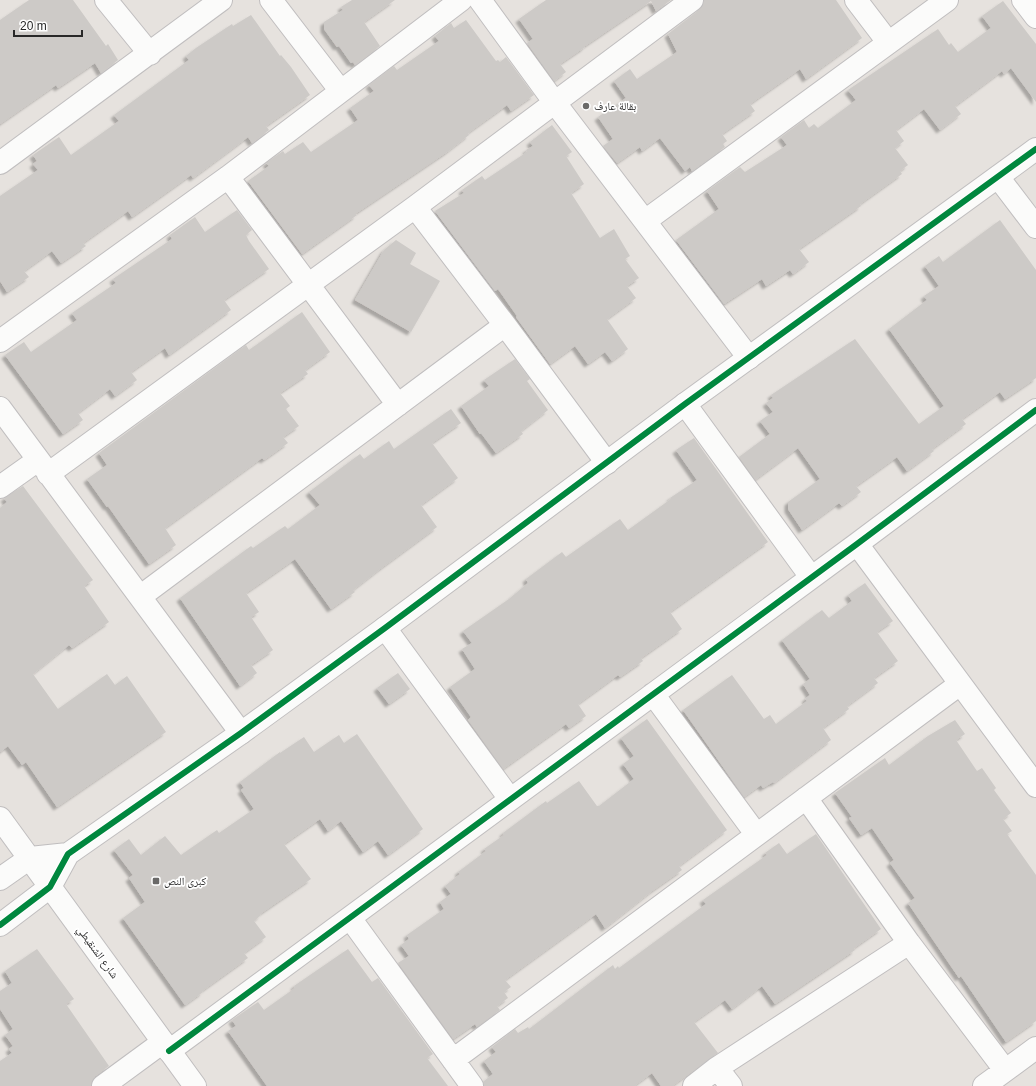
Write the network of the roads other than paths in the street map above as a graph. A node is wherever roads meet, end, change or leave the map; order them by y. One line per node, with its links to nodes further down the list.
1 (106, 0): 12 (street)
2 (221, 0): 12 (street)
3 (270, 0): 13 (street)
4 (461, 0): 13 (street)
5 (480, 0): 14 (street)
6 (692, 0): 14 (street)
7 (856, 0): 11 (street)
8 (947, 0): 11 (street)
9 (1023, 0): 10 (street)
10 (1036, 17)
11 (888, 42): 20 (street)
12 (150, 54): 16 (street)
13 (340, 90): 17 (street)
14 (555, 103): 19 (street); 20 (street)
15 (1036, 149): 18 (street)
16 (0, 163)
17 (228, 177): 22 (street); 24 (street)
18 (998, 177): 21 (street); 25 (street)
19 (415, 207): 22 (street); 23 (street)
20 (645, 221): 25 (street)
21 (1036, 227)
22 (309, 284): 27 (street); 31 (street)
23 (505, 325): 27 (street); 30 (street)
24 (0, 341)
25 (750, 358): 26 (street)
26 (685, 404): 30 (street); 34 (street)
27 (398, 405): 35 (street)
28 (0, 408): 31 (street)
29 (1036, 410): 33 (street)
30 (607, 463): 36 (street)
31 (43, 467): 32 (street); 35 (street)
32 (0, 487)
33 (857, 544): 34 (street); 37 (street)
34 (811, 576): 38 (street)
35 (141, 596): 39 (street)
36 (385, 628): 39 (street); 42 (street)
37 (960, 684): 40 (street); 41 (street)
38 (653, 694): 42 (street); 44 (street)
39 (241, 733): 45 (street)
40 (1036, 786)
41 (806, 798): 44 (street); 51 (street)
42 (510, 799): 49 (street)
43 (0, 818): 46 (street, شارع الشنقيطي)
44 (756, 834): 54 (street)
45 (68, 854): 46 (street); 48 (street)
46 (30, 858): 47 (street); 48 (street, شارع الشنقيطي)
47 (4, 874)
48 (50, 887): 50 (street); 52 (street, شارع الشنقيطي)
49 (350, 918): 52 (street); 54 (street)
50 (0, 925)
51 (909, 944): 55 (street); 56 (street)
52 (166, 1046): 57 (street); 58 (street, شارع الشنقيطي)
53 (1036, 1048): 56 (street)
54 (453, 1060): 59 (street)
55 (718, 1068): 60 (street); 61 (street)
56 (1005, 1070): 62 (street)
57 (103, 1086)
58 (195, 1086)
59 (472, 1086)
60 (694, 1086)
61 (730, 1086)
62 (984, 1086)

